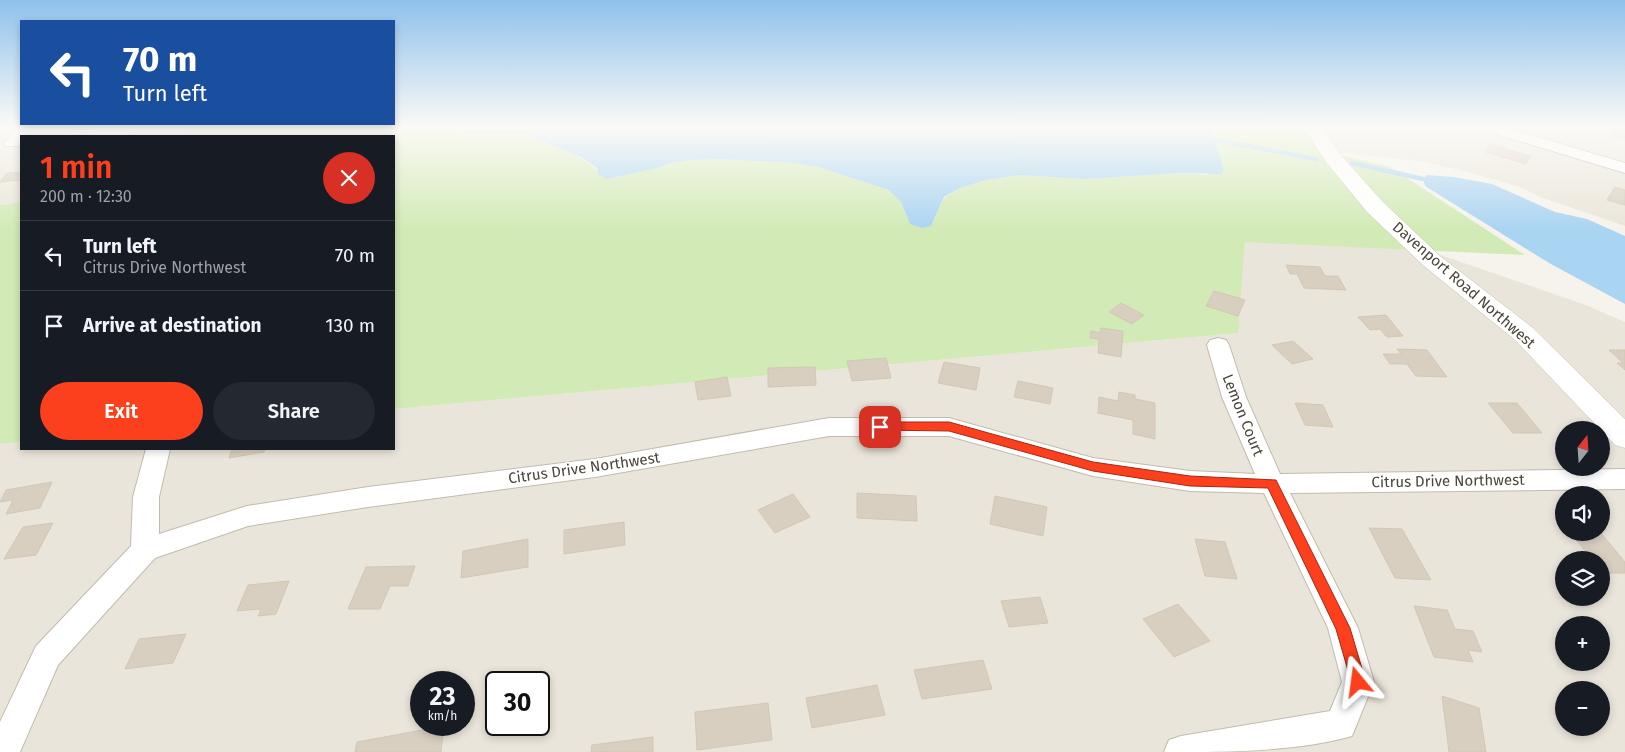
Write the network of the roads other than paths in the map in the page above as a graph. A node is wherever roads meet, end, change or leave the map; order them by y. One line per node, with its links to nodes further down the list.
1 (1336, 161): 5 (street, Davenport Road Northwest)
2 (1602, 161): 3 (street)
3 (1625, 168)
4 (1218, 345): 8 (street, Lemon Court)
5 (1625, 437)
6 (158, 450): 9 (street)
7 (1625, 479): 8 (street, Citrus Drive Northwest)
8 (1272, 484): 9 (street, Citrus Drive Northwest); 11 (street)
9 (145, 550): 10 (street, Citrus Drive Northwest)
10 (3, 752)
11 (1182, 752)

